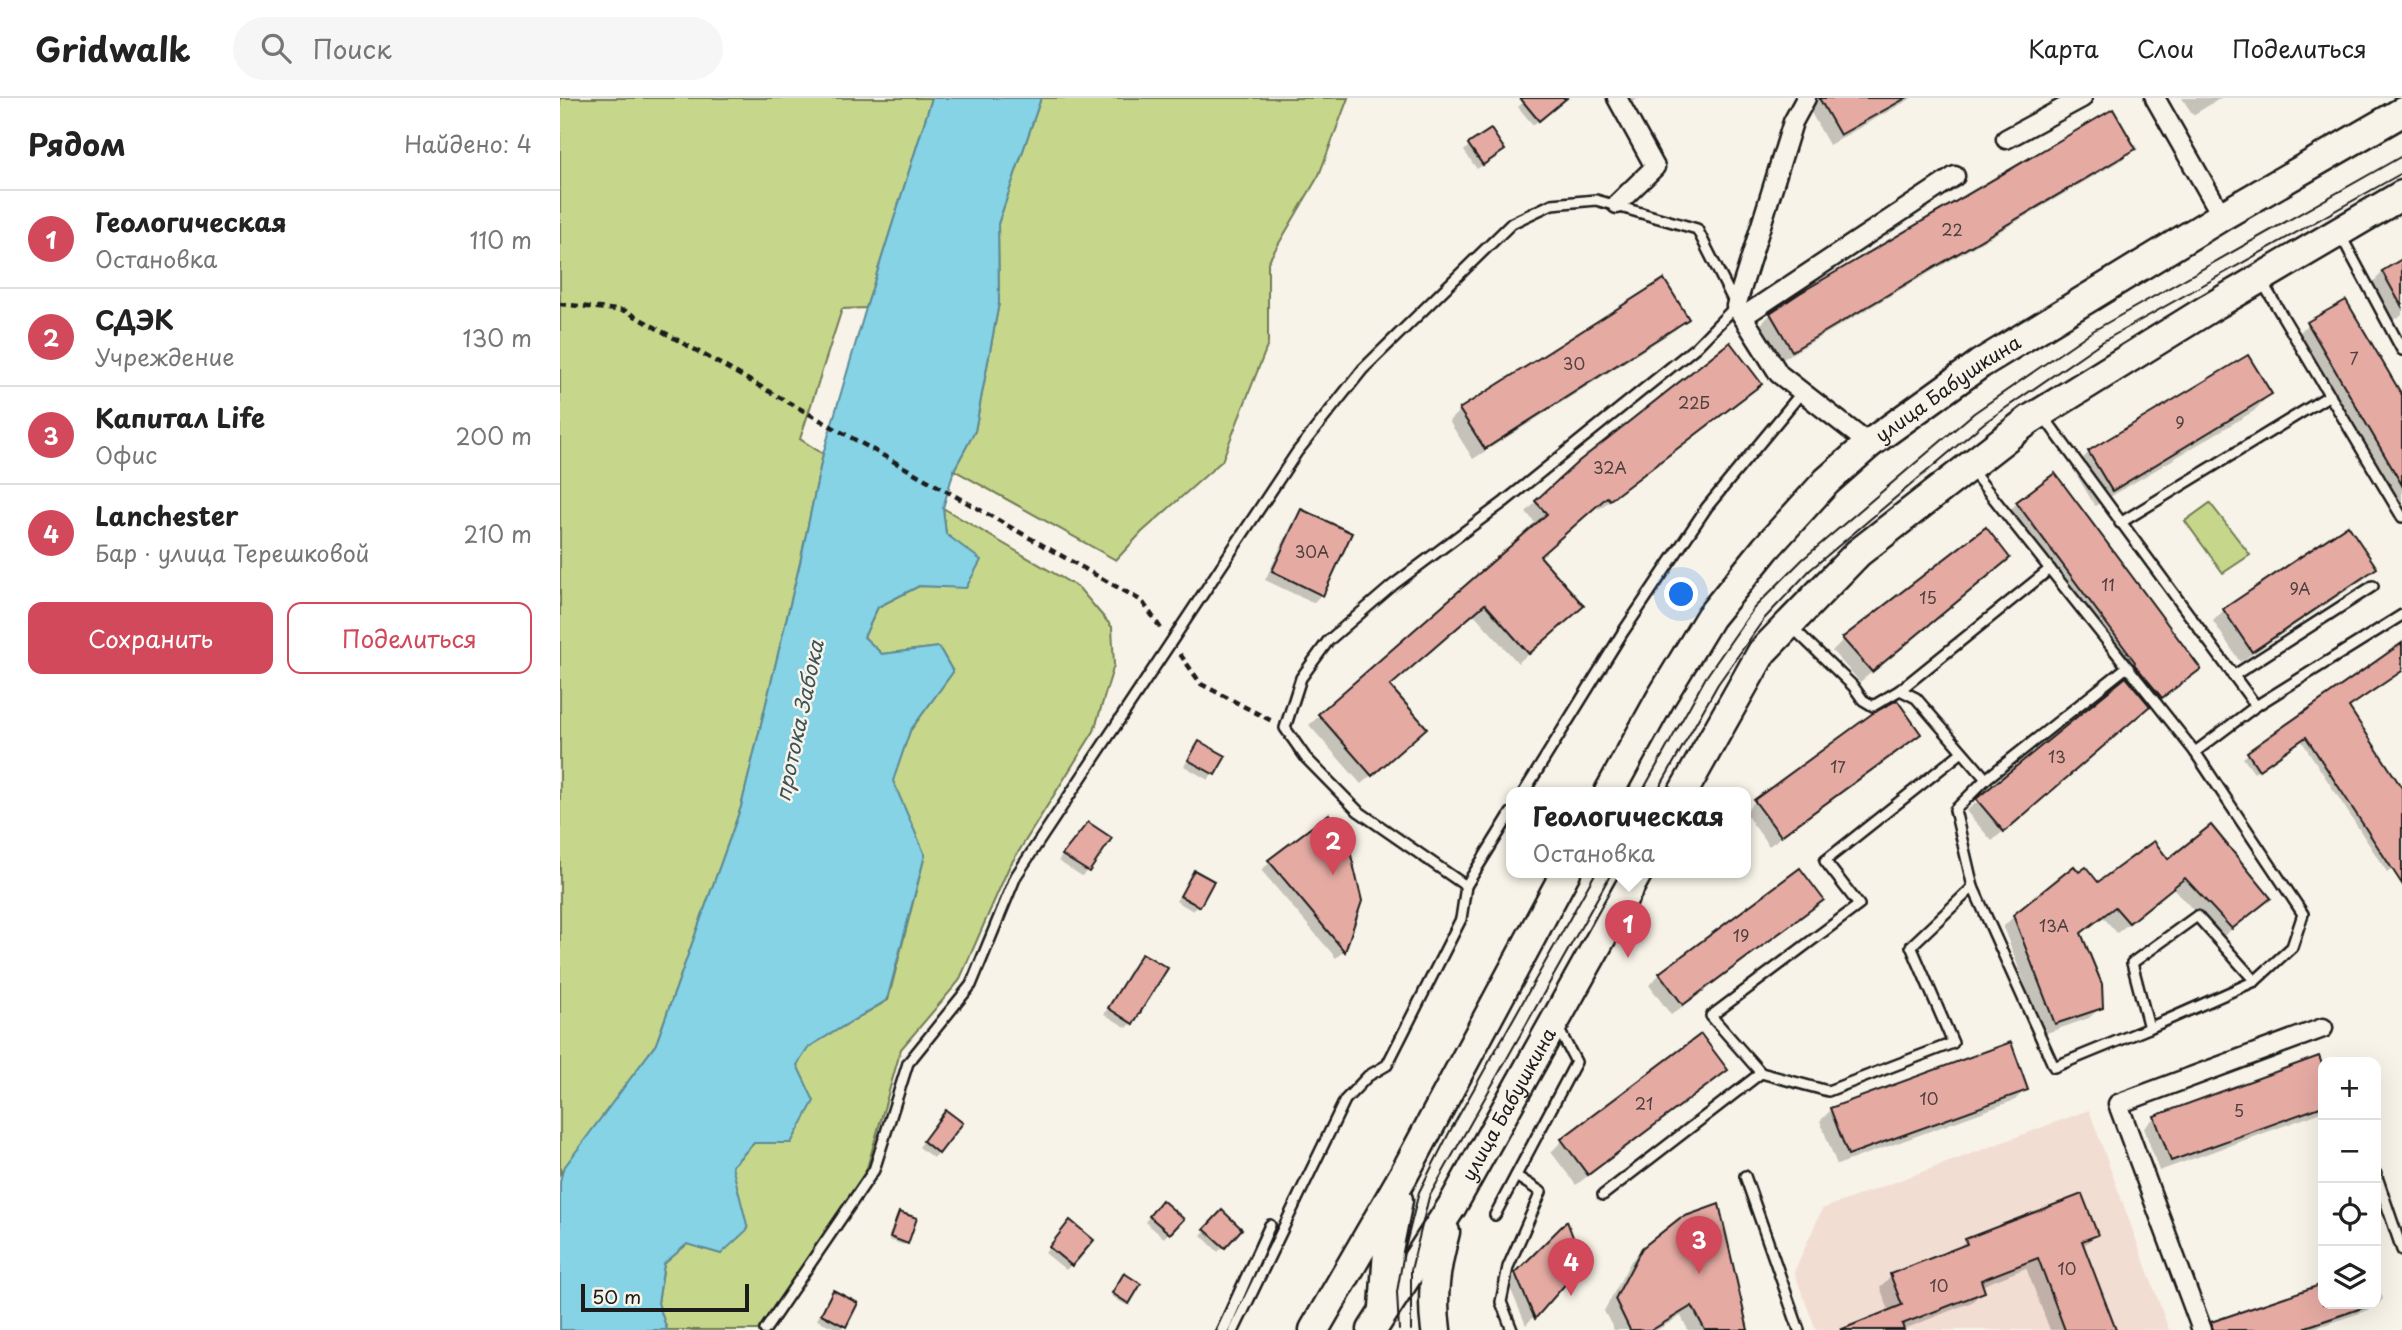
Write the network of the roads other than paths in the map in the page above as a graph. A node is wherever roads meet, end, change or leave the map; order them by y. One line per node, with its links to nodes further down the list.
1 (1617, 98): 9 (street)
2 (1807, 98): 13 (street)
3 (2082, 98): 6 (street)
4 (2155, 98): 10 (street)
5 (2402, 112): 10 (main road, улица Бабушкина)
6 (2006, 139)
7 (1955, 176): 13 (street)
8 (2402, 195): 11 (main road)
9 (1617, 204): 13 (lane); 55 (lane)
10 (2222, 216): 18 (main road, улица Бабушкина)
11 (2339, 232): 12 (main road); 14 (lane)
12 (2260, 279): 16 (lane); 17 (main road)
13 (1740, 311): 15 (street); 39 (lane)
14 (2402, 350)
15 (1802, 392): 18 (street); 33 (lane)
16 (2330, 396): 20 (lane); 21 (lane)
17 (2040, 413): 19 (main road); 21 (lane)
18 (1869, 444): 34 (main road, улица Бабушкина)
19 (1969, 467): 22 (lane); 25 (main road)
20 (2402, 517)
21 (2120, 523): 27 (lane)
22 (2050, 569): 26 (lane); 28 (lane)
23 (2373, 586): 27 (lane)
24 (2402, 615): 29 (lane)
25 (1789, 624): 28 (lane); 35 (main road)
26 (2127, 667): 31 (lane); 32 (lane)
27 (2233, 676): 29 (lane)
28 (1900, 690): 30 (lane)
29 (2256, 706): 31 (lane)
30 (1962, 752): 32 (lane); 45 (lane)
31 (2195, 752): 41 (lane)
32 (1986, 779): 40 (lane)
33 (1527, 787)
34 (1612, 787)
35 (1686, 787)
36 (1506, 821): 39 (lane)
37 (1563, 878): 47 (main road)
38 (1635, 878): 42 (main road, улица Бабушкина)
39 (1466, 886): 57 (lane)
40 (1973, 887): 43 (lane); 45 (lane)
41 (2255, 981): 43 (lane); 43 (lane)
42 (1555, 1021): 48 (lane); 51 (main road, улица Бабушкина)
43 (2149, 1028)
44 (2323, 1028): 62 (street)
45 (1761, 1073): 50 (lane)
46 (1745, 1175): 61 (lane)
47 (1403, 1176): 54 (main road); 58 (main road)
48 (1516, 1176): 52 (lane); 60 (lane)
49 (2379, 1183): 53 (lane)
50 (1603, 1195)
51 (1452, 1206): 54 (main road, улица Бабушкина); 59 (main road)
52 (1495, 1215)
53 (2402, 1250)
54 (1381, 1324)
55 (765, 1330)
56 (1223, 1330): 56 (lane)
57 (1234, 1330)
58 (1314, 1330)
59 (1436, 1330)
60 (1512, 1330)
61 (1799, 1330)
62 (2202, 1330)

